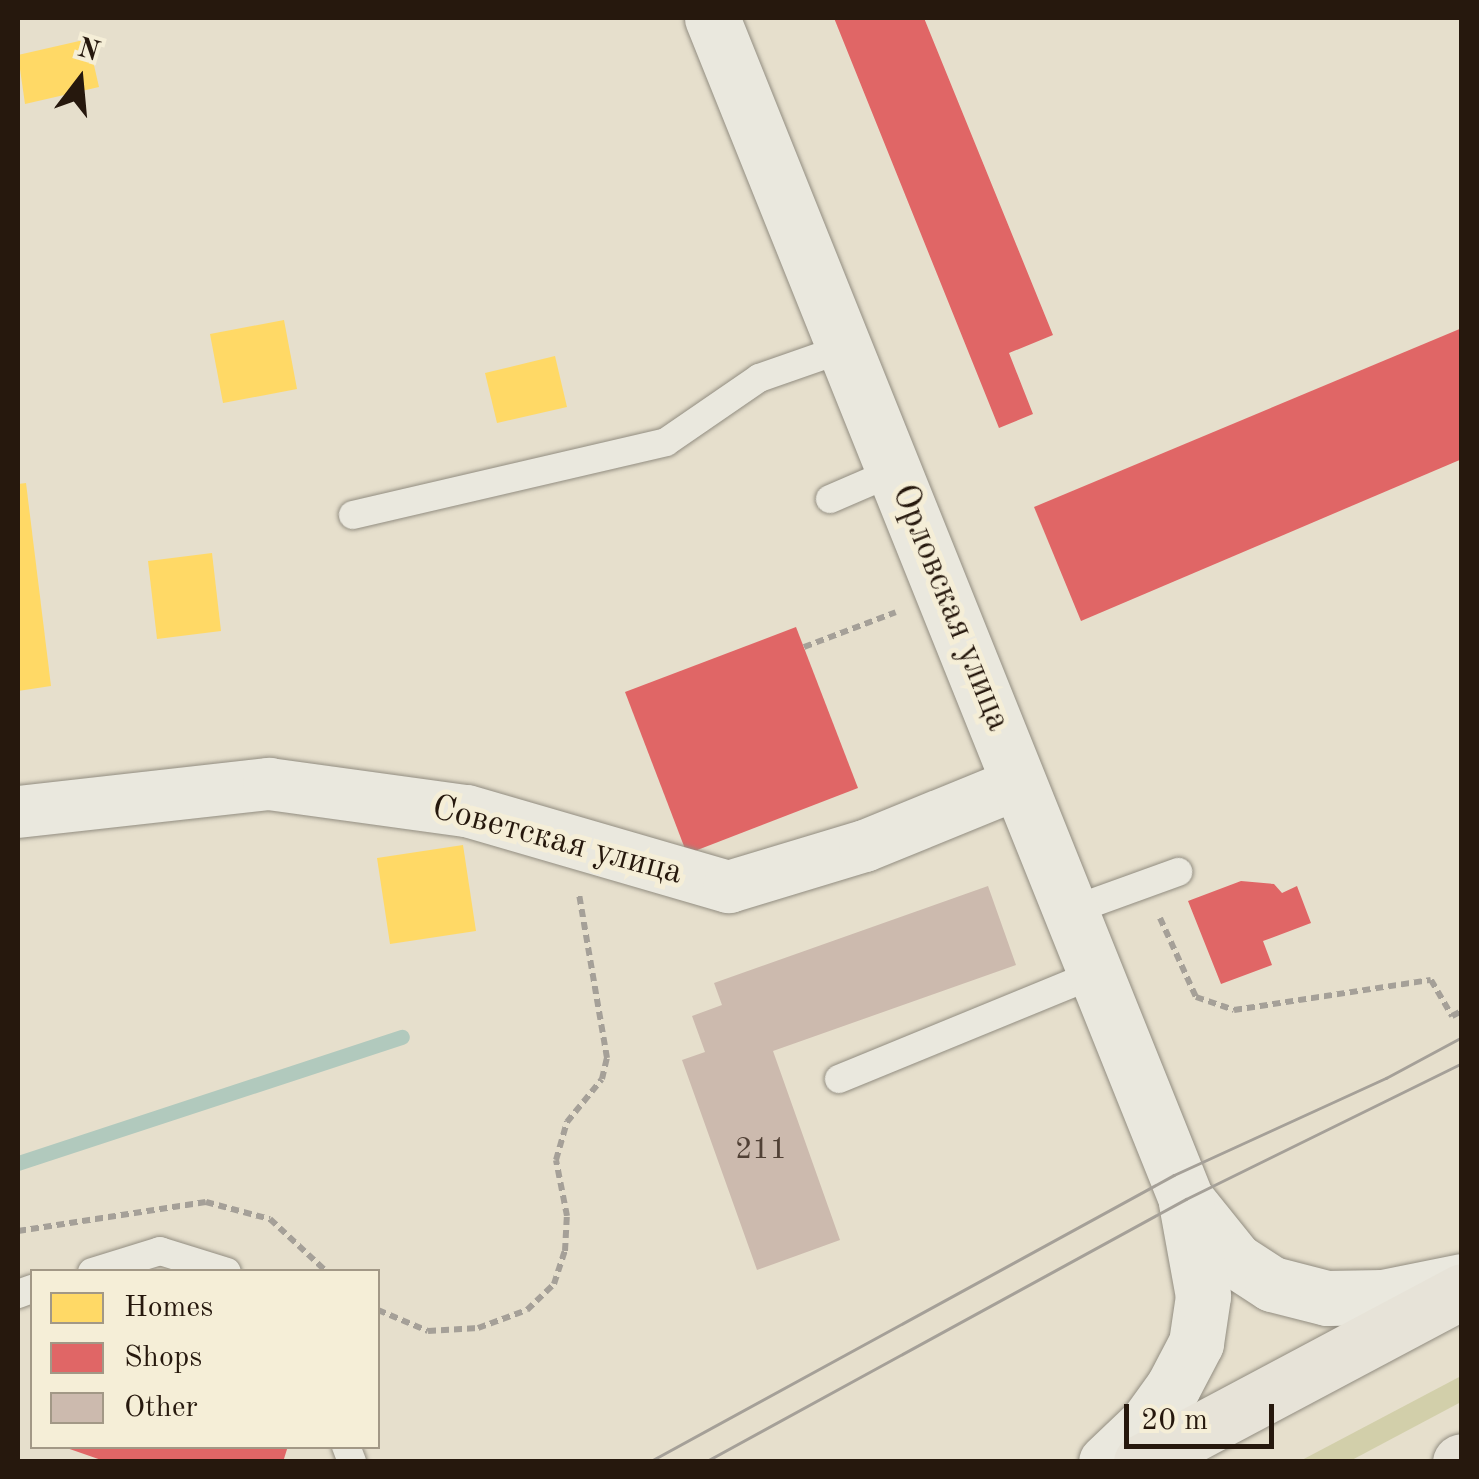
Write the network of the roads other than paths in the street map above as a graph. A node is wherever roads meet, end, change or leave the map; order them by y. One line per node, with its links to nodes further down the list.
1 (712, 18): 2 (street, Орловская улица)
2 (846, 348): 3 (street, Орловская улица); 5 (lane)
3 (895, 471): 4 (lane); 6 (street, Орловская улица)
4 (830, 499)
5 (354, 515)
6 (1019, 783): 7 (street, Советская улица); 9 (street, Орловская улица)
7 (18, 812)
8 (1178, 872): 9 (lane)
9 (1074, 910): 10 (street, Орловская улица)
10 (1097, 973): 11 (lane); 12 (street, Орловская улица)
11 (839, 1079)
12 (1186, 1199): 15 (street); 17 (street)
13 (102, 1269): 14 (lane)
14 (217, 1269)
15 (1462, 1282)
16 (1462, 1291): 18 (main road)
17 (1106, 1462)
18 (1141, 1462)

